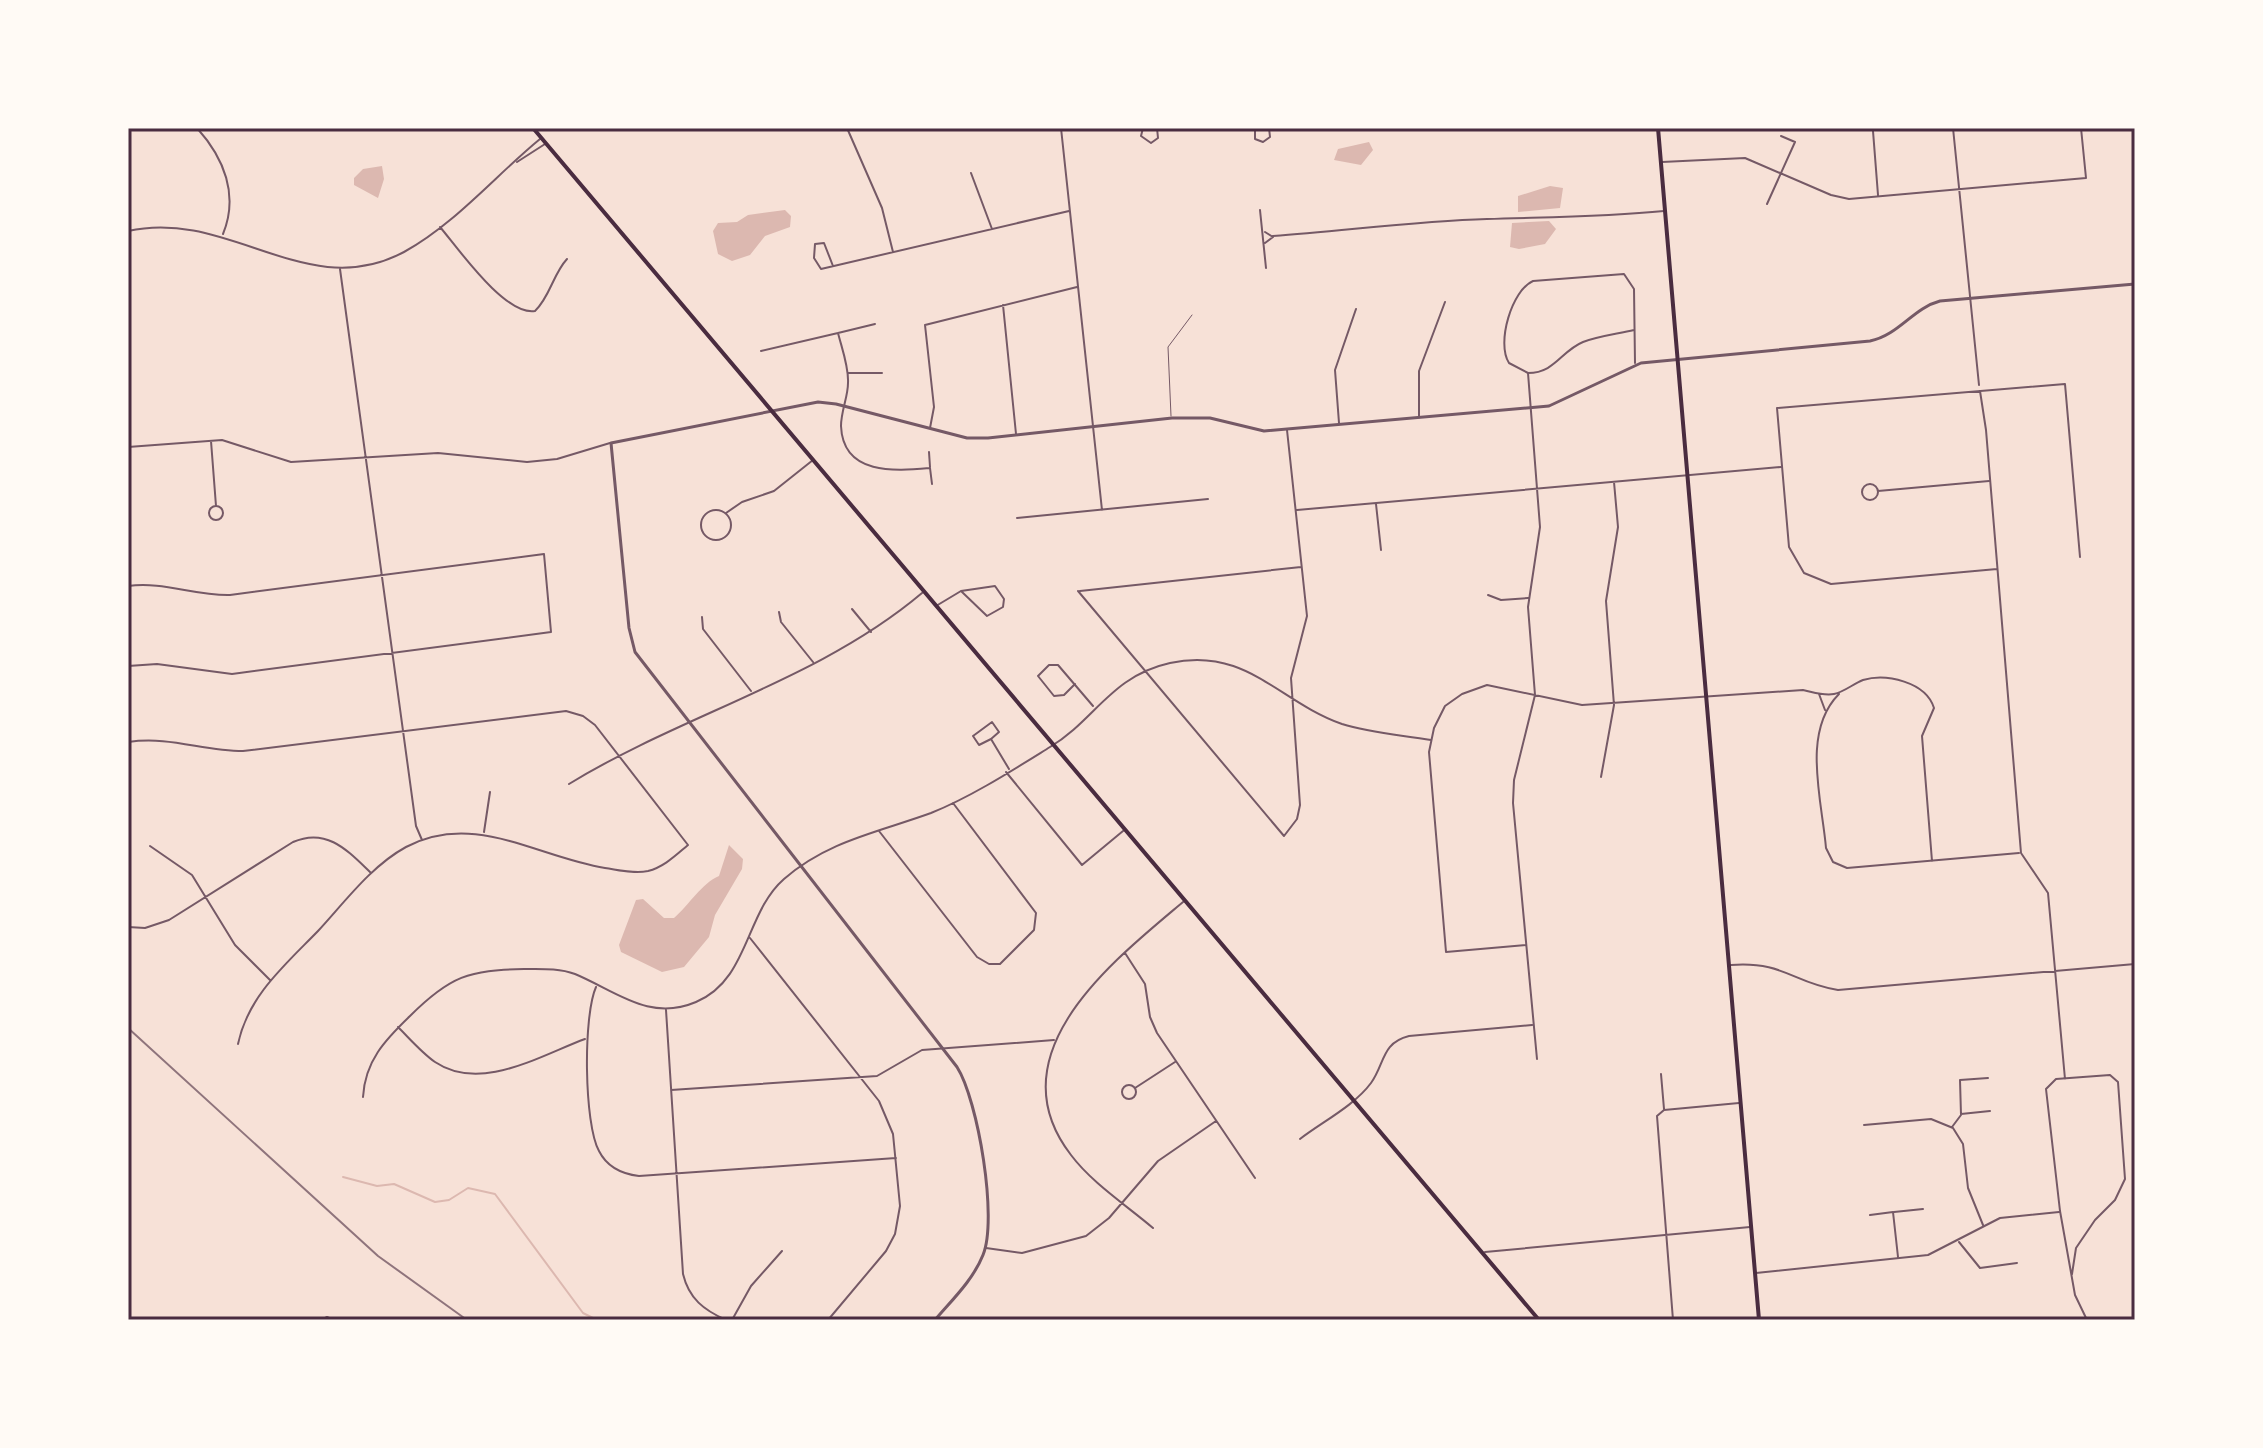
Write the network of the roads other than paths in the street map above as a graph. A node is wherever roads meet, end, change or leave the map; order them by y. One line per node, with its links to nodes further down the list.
1 (197, 128): 30 (street)
2 (533, 128): 14 (main road)
3 (847, 128): 33 (street)
4 (1061, 128): 24 (street)
5 (1143, 128): 6 (street)
6 (1157, 128)
7 (1255, 128): 8 (street)
8 (1269, 128)
9 (1658, 128): 17 (main road)
10 (1953, 128): 20 (street)
11 (2081, 128): 20 (street)
12 (1873, 131): 21 (street)
13 (1781, 136): 19 (street)
14 (541, 138): 15 (main road); 16 (street)
15 (546, 143): 16 (street); 58 (main road)
16 (516, 162): 26 (street)
17 (1661, 162): 19 (street); 25 (main road)
18 (971, 173): 27 (street)
19 (1781, 173): 21 (street); 22 (street)
20 (1960, 189): 21 (street); 40 (street)
21 (1878, 196)
22 (1767, 204)
23 (1260, 210): 29 (street)
24 (1070, 211): 27 (street); 39 (street)
25 (1665, 211): 31 (street); 49 (main road)
26 (439, 226): 34 (street); 37 (street)
27 (993, 230): 33 (street)
28 (128, 231): 30 (street)
29 (1262, 232): 31 (street); 32 (street)
30 (223, 235): 37 (street)
31 (1273, 236): 32 (street)
32 (1264, 243): 36 (street)
33 (893, 253): 35 (street)
34 (567, 259)
35 (833, 266): 35 (street)
36 (1266, 268)
37 (340, 269): 70 (street)
38 (2135, 284): 40 (street)
39 (1078, 287): 42 (street); 62 (street)
40 (1971, 298): 49 (street); 54 (street)
41 (1445, 302): 60 (street)
42 (1003, 305): 63 (street); 65 (street)
43 (1356, 309): 61 (street)
44 (1192, 315): 59 (lane)
45 (875, 324): 47 (street)
46 (1635, 330): 50 (street); 53 (street); 53 (street)
47 (838, 333): 48 (street); 51 (street)
48 (761, 351)
49 (1678, 359): 50 (street); 74 (main road)
50 (1635, 365): 57 (street)
51 (848, 373): 52 (street); 56 (street)
52 (882, 373)
53 (1528, 373): 57 (street)
54 (1979, 385)
55 (1980, 391): 72 (street); 75 (street); 90 (street)
56 (844, 406): 58 (street); 63 (street); 73 (street)
57 (1530, 408): 60 (street); 79 (street)
58 (772, 410): 67 (street); 71 (main road)
59 (1172, 418): 62 (street); 64 (street)
60 (1419, 418): 61 (street)
61 (1339, 424): 64 (street)
62 (1093, 427): 65 (street); 85 (street)
63 (930, 428): 65 (street)
64 (1287, 429): 86 (street)
65 (1016, 435)
66 (211, 440): 68 (street); 70 (street); 84 (street)
67 (611, 443): 70 (street); 118 (street)
68 (128, 447)
69 (929, 452): 73 (street)
70 (368, 458): 93 (street)
71 (814, 459): 87 (street); 95 (main road)
72 (1782, 467): 74 (street); 92 (street)
73 (930, 468): 77 (street)
74 (1688, 475): 76 (street); 114 (main road)
75 (1990, 481): 80 (street); 92 (street)
76 (1614, 482): 79 (street); 115 (street)
77 (932, 484)
78 (128, 486): 83 (street)
79 (1537, 489): 82 (street); 98 (street)
80 (1878, 491): 80 (street)
81 (1208, 499): 85 (street)
82 (1376, 503): 86 (street); 89 (street)
83 (130, 505)
84 (216, 506)
85 (1102, 510): 88 (street)
86 (1296, 510): 91 (street)
87 (726, 513): 87 (street)
88 (1017, 518)
89 (1381, 550)
90 (2080, 557)
91 (1302, 567): 107 (street); 112 (street)
92 (1997, 569): 136 (street)
93 (383, 575): 94 (street); 104 (street); 104 (street)
94 (128, 586)
95 (923, 591): 99 (main road); 103 (street)
96 (961, 591): 96 (street); 99 (street)
97 (1488, 595): 98 (street)
98 (1529, 598): 113 (street)
99 (935, 607): 123 (main road)
100 (852, 609): 103 (street)
101 (779, 612): 105 (street)
102 (702, 617): 109 (street)
103 (872, 633): 105 (street)
104 (393, 653): 106 (street); 119 (street)
105 (814, 663): 109 (street)
106 (128, 666)
107 (1145, 671): 112 (street); 112 (street); 116 (street)
108 (1075, 684): 108 (street); 116 (street)
109 (752, 692): 118 (street)
110 (1841, 692): 111 (street); 117 (street); 137 (street)
111 (1819, 694): 114 (street); 117 (street)
112 (1292, 695): 121 (street)
113 (1535, 695): 115 (street); 121 (street); 144 (street)
114 (1706, 698): 115 (street); 147 (main road)
115 (1614, 705): 127 (street)
116 (1094, 707): 123 (street)
117 (1825, 711): 137 (street)
118 (688, 722): 124 (street); 138 (street)
119 (403, 730): 122 (street); 124 (street); 134 (street)
120 (991, 739): 120 (street); 125 (street)
121 (1431, 740): 144 (street)
122 (128, 742)
123 (1054, 745): 125 (street); 132 (main road)
124 (618, 754): 128 (street); 133 (street)
125 (1010, 770): 126 (street)
126 (1006, 772): 130 (street); 132 (street)
127 (1601, 777)
128 (569, 784)
129 (490, 792): 133 (street)
130 (952, 802): 131 (street); 131 (street)
131 (878, 830): 138 (street)
132 (1124, 830): 141 (main road)
133 (484, 833): 134 (street)
134 (422, 840): 139 (street)
135 (150, 846): 140 (street)
136 (2021, 853): 137 (street); 148 (street)
137 (1932, 861)
138 (801, 866): 143 (street); 157 (street)
139 (372, 874): 140 (street); 149 (street)
140 (206, 897): 142 (street); 149 (street)
141 (1184, 901): 145 (street); 167 (main road)
142 (128, 927)
143 (750, 937): 151 (street); 161 (street)
144 (1526, 945): 152 (street)
145 (1125, 952): 155 (street); 159 (street)
146 (2135, 964): 148 (street)
147 (1729, 965): 148 (street); 168 (main road)
148 (2055, 971): 163 (street)
149 (271, 981): 156 (street)
150 (596, 987): 151 (street); 153 (street); 154 (street)
151 (665, 1009): 165 (street)
152 (1533, 1025): 158 (street); 167 (street)
153 (398, 1027): 154 (street); 166 (street)
154 (586, 1038): 177 (street)
155 (1055, 1039): 157 (street); 179 (street)
156 (238, 1044)
157 (943, 1048): 161 (street); 189 (street)
158 (1537, 1059)
159 (1176, 1062): 164 (street); 172 (street)
160 (1661, 1074): 169 (street)
161 (861, 1077): 165 (street); 176 (street)
162 (1988, 1078): 171 (street)
163 (2065, 1079): 181 (street); 195 (street)
164 (1135, 1088)
165 (671, 1090): 177 (street)
166 (363, 1097)
167 (1352, 1100): 175 (street); 191 (main road)
168 (1740, 1103): 169 (street); 185 (main road)
169 (1664, 1110): 187 (street)
170 (1990, 1111): 171 (street)
171 (1961, 1114): 174 (street)
172 (1216, 1121): 178 (street); 179 (street)
173 (1864, 1125): 174 (street)
174 (1952, 1127): 184 (street)
175 (1300, 1139)
176 (896, 1158): 177 (street); 200 (street)
177 (676, 1173): 198 (street)
178 (1255, 1178)
179 (1123, 1202): 186 (street); 189 (street)
180 (1923, 1209): 182 (street)
181 (2060, 1211): 184 (street); 195 (street)
182 (1893, 1212): 183 (street); 192 (street)
183 (1870, 1215)
184 (1983, 1226): 188 (street)
185 (1751, 1227): 187 (street); 194 (main road)
186 (1153, 1228)
187 (1666, 1235): 191 (street); 203 (street)
188 (1959, 1241): 192 (street); 193 (street)
189 (986, 1248): 201 (street)
190 (782, 1251): 199 (street)
191 (1480, 1252): 202 (main road)
192 (1898, 1258): 194 (street)
193 (2017, 1263)
194 (1755, 1273): 204 (main road)
195 (2072, 1274): 205 (street)
196 (321, 1320): 197 (street)
197 (334, 1320)
198 (726, 1320)
199 (732, 1320)
200 (828, 1320)
201 (935, 1320)
202 (1539, 1320)
203 (1673, 1320)
204 (1759, 1320)
205 (2087, 1320)

